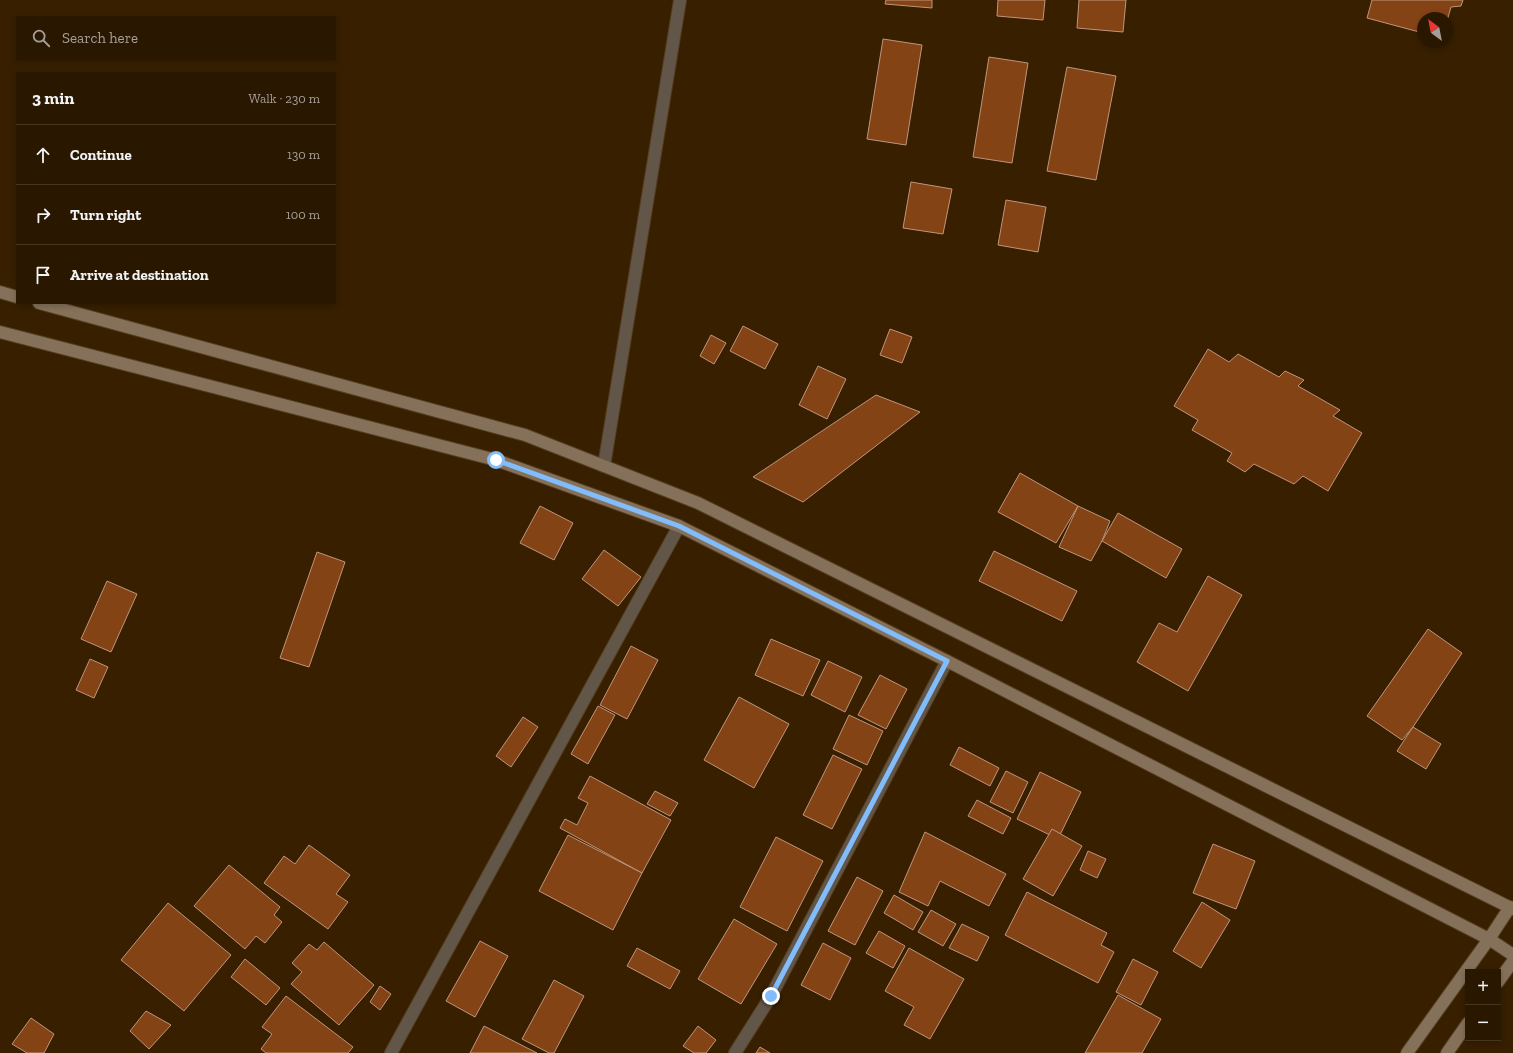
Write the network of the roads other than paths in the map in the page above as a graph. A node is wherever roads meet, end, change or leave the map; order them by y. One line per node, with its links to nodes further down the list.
1 (680, 0): 6 (street)
2 (0, 292): 3 (street)
3 (16, 297)
4 (43, 304): 6 (street)
5 (0, 332): 7 (street)
6 (604, 466): 9 (street)
7 (679, 526): 8 (street); 15 (street)
8 (947, 661): 10 (street); 16 (street)
9 (1512, 906): 10 (street)
10 (1489, 939): 11 (street); 17 (street)
11 (1513, 955)
12 (1513, 961): 13 (street)
13 (1501, 978)
14 (1465, 1027): 18 (street)
15 (391, 1053)
16 (735, 1053)
17 (1407, 1053)
18 (1447, 1053)

